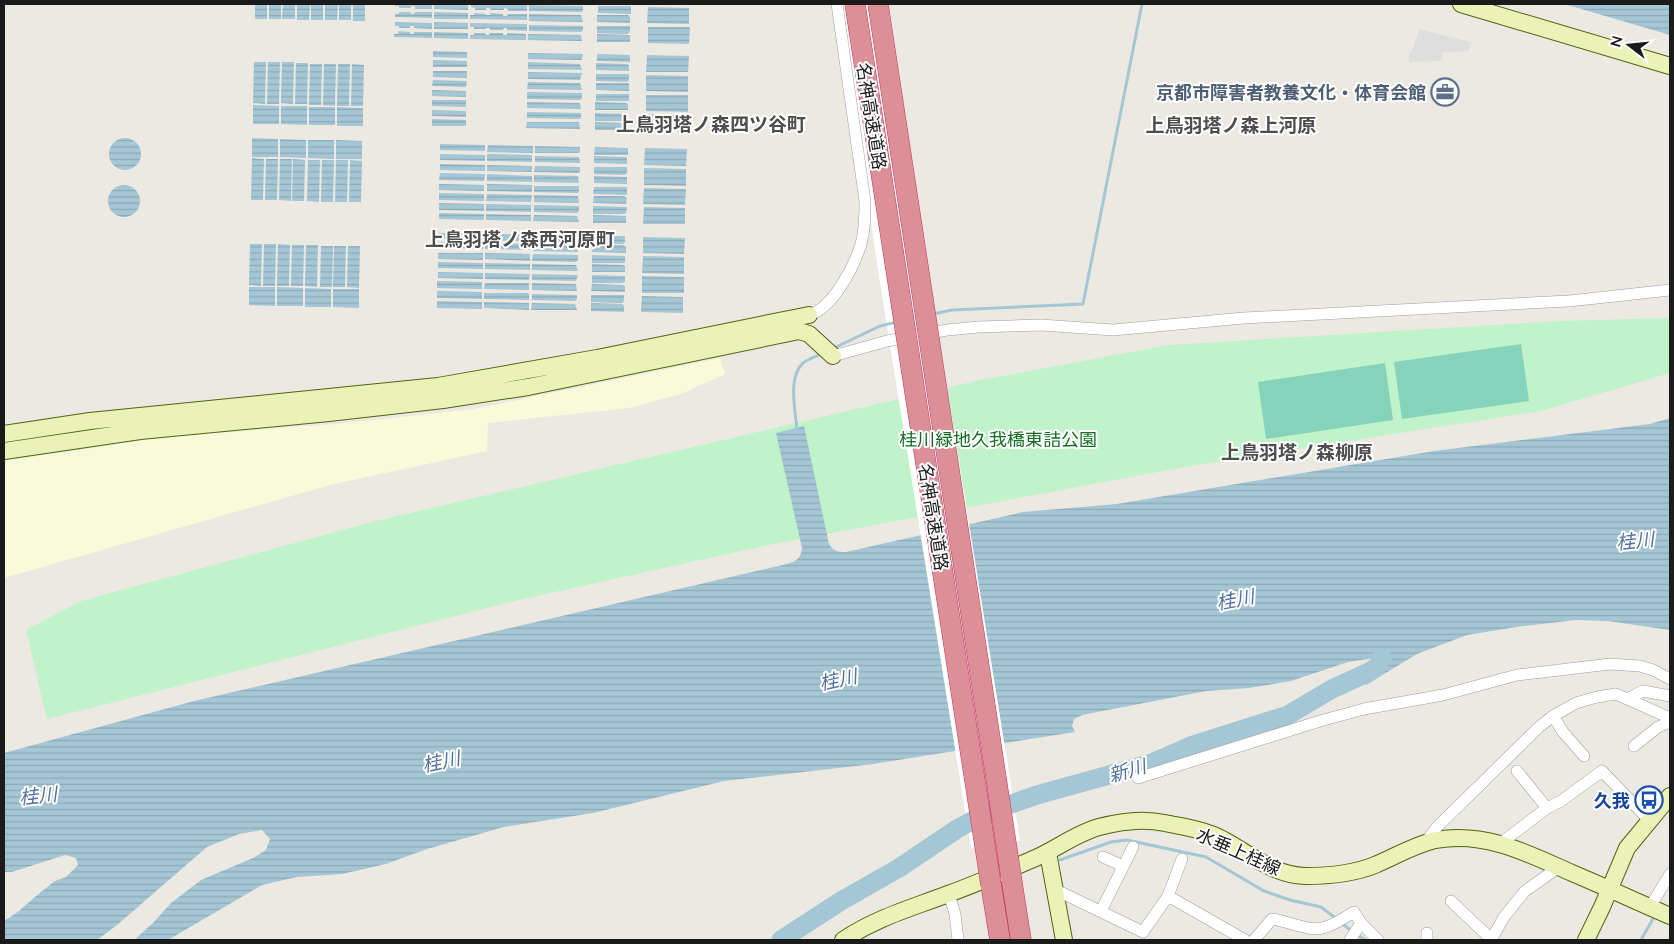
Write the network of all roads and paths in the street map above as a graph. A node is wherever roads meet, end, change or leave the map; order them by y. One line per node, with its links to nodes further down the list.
1 (837, 4): 7 (street)
2 (855, 4): 45 (highway, 名神高速道路, bridge)
3 (878, 4): 46 (highway, 名神高速道路, bridge)
4 (1461, 4): 5 (street)
5 (1670, 66)
6 (1670, 290): 8 (street)
7 (809, 315): 9 (street)
8 (833, 356): 9 (street)
9 (328, 406): 10 (street); 11 (street)
10 (4, 434)
11 (4, 451)
12 (1670, 679): 21 (street)
13 (1670, 696): 14 (street)
14 (1629, 698): 15 (street); 16 (street)
15 (1553, 716): 19 (street); 25 (street)
16 (1670, 718)
17 (1670, 722): 18 (street)
18 (1634, 746)
19 (1584, 756)
20 (1518, 771): 23 (street)
21 (1138, 778)
22 (1670, 796): 24 (street)
23 (1547, 808): 24 (street); 26 (street)
24 (1649, 820): 34 (street)
25 (1426, 842): 26 (street, 水垂上桂線); 28 (street, 水垂上桂線)
26 (1501, 843): 32 (street, 水垂上桂線)
27 (1133, 846): 31 (street)
28 (1048, 853): 35 (street); 36 (street, 水垂上桂線)
29 (1103, 857): 31 (street)
30 (1182, 859): 37 (street)
31 (1123, 866): 40 (street)
32 (1559, 867): 34 (street, 水垂上桂線); 51 (street)
33 (1670, 874): 39 (street)
34 (1609, 889): 39 (street, 水垂上桂線); 52 (street)
35 (1056, 890): 40 (street); 47 (street)
36 (949, 894): 43 (street, 水垂上桂線); 44 (street)
37 (1168, 896): 40 (street); 48 (street)
38 (1451, 902): 51 (street)
39 (1650, 907): 41 (street, 水垂上桂線)
40 (1101, 911)
41 (1670, 916)
42 (1355, 933): 49 (street); 50 (street)
43 (843, 940)
44 (958, 940)
45 (1000, 940)
46 (1021, 940)
47 (1064, 940)
48 (1245, 940)
49 (1254, 940)
50 (1378, 940)
51 (1492, 940)
52 (1586, 940)

